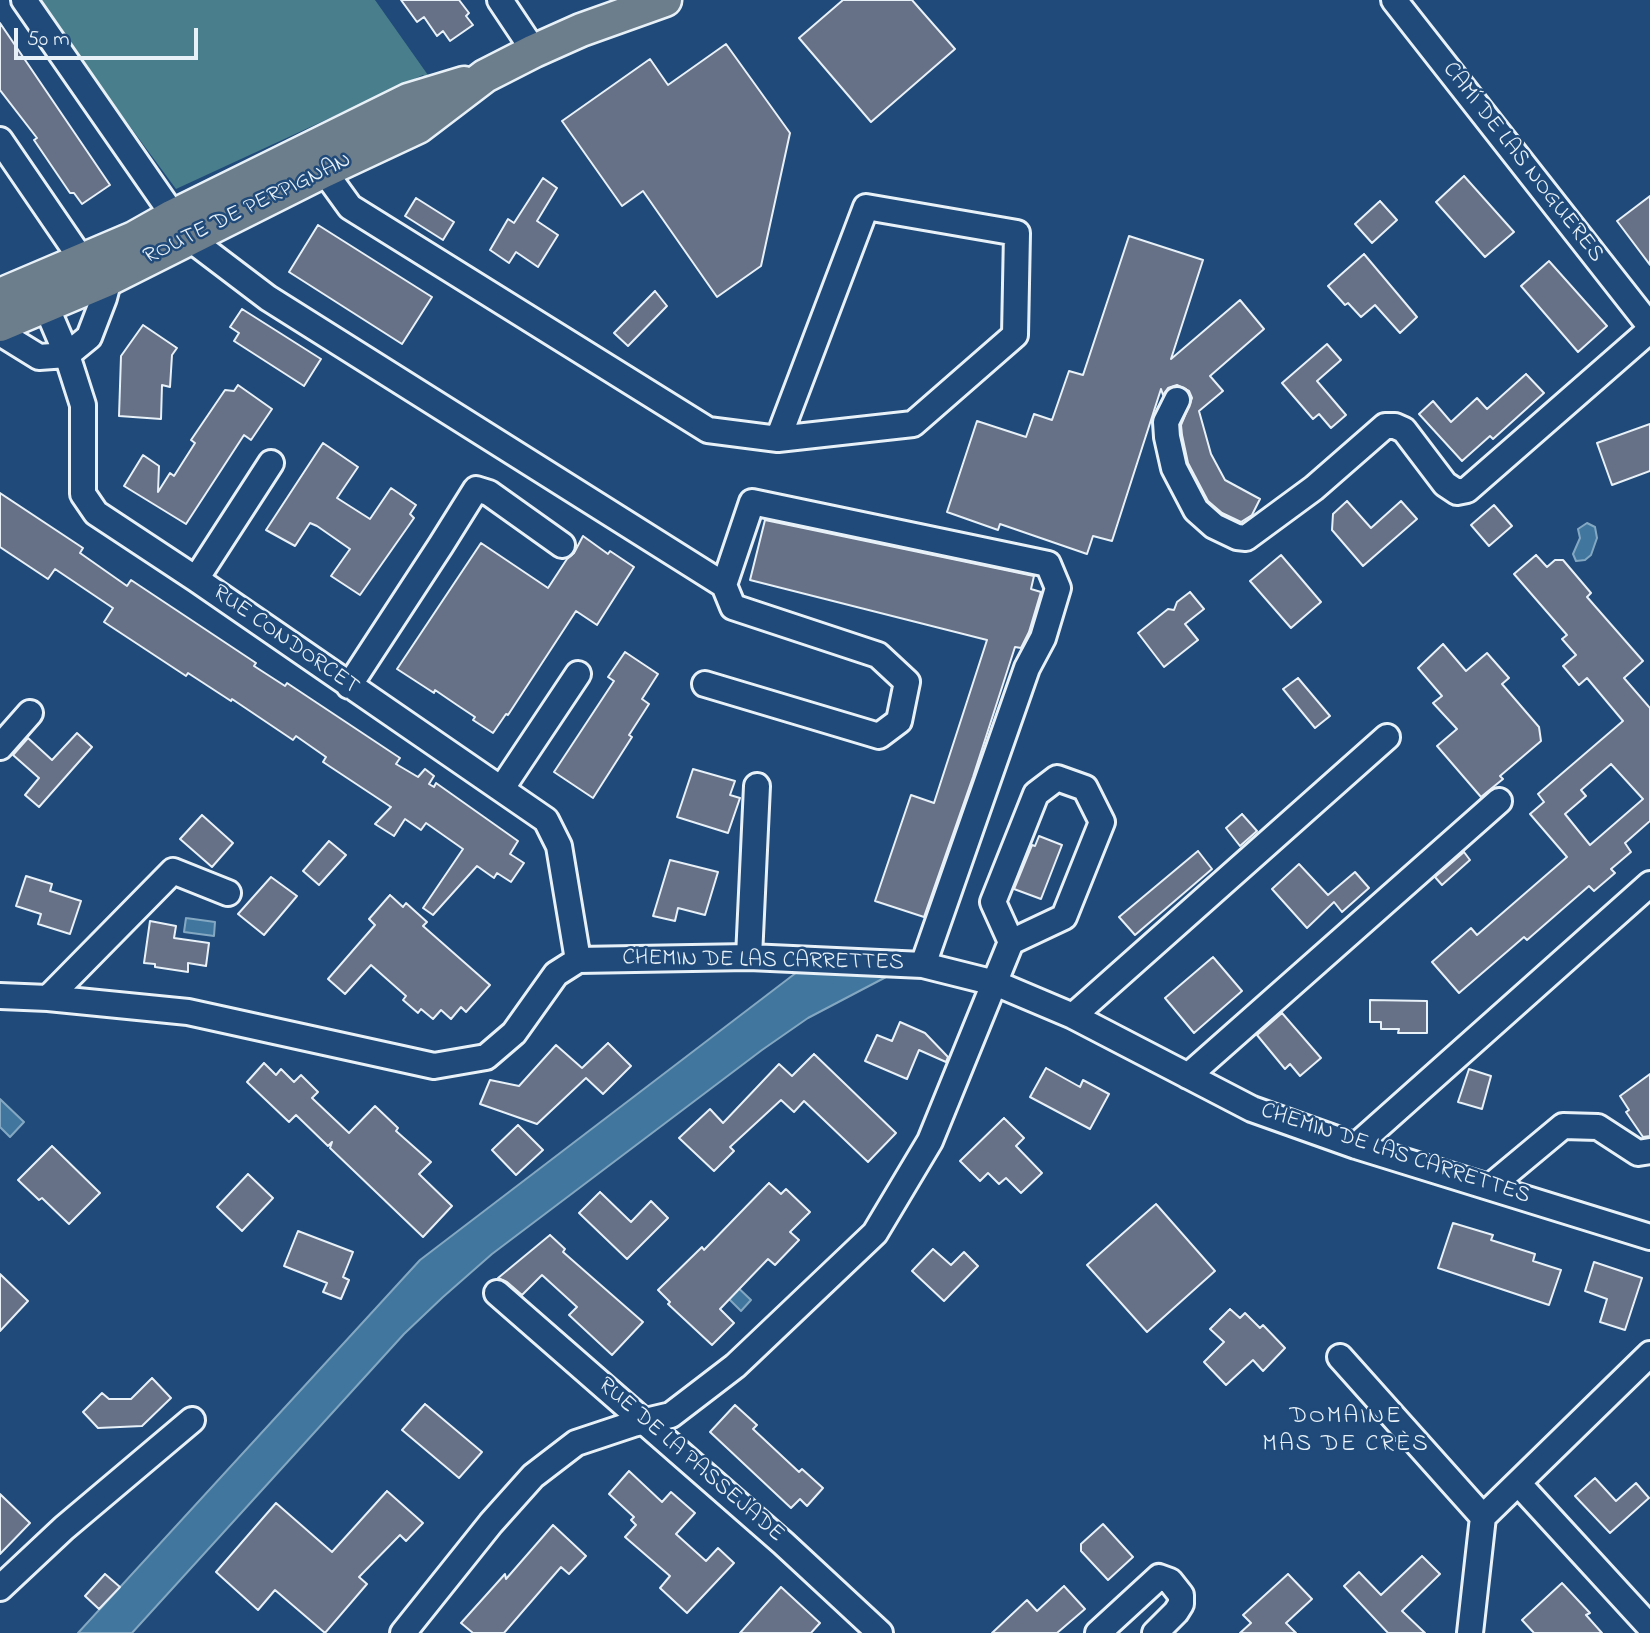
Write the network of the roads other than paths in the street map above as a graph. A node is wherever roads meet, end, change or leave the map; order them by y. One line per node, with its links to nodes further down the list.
1 (24, 0): 10 (street)
2 (500, 0): 7 (street)
3 (621, 0): 6 (main road, ROUTE DE PERPIGNAN)
4 (665, 0): 6 (main road, ROUTE DE PERPIGNAN)
5 (1394, 0): 17 (street, CAMÍ DE LAS NOGUERES)
6 (581, 30): 7 (main road, ROUTE DE PERPIGNAN)
7 (534, 51): 9 (main road, ROUTE DE PERPIGNAN)
8 (0, 140): 12 (street)
9 (320, 158): 10 (main road, ROUTE DE PERPIGNAN); 21 (street)
10 (181, 227): 11 (main road, ROUTE DE PERPIGNAN); 13 (main road, ROUTE DE PERPIGNAN); 25 (street)
11 (134, 237): 12 (main road, ROUTE DE PERPIGNAN); 15 (street)
12 (82, 260): 14 (main road, ROUTE DE PERPIGNAN)
13 (109, 279): 15 (main road, ROUTE DE PERPIGNAN); 19 (street)
14 (0, 296): 15 (street)
15 (43, 299): 16 (main road, ROUTE DE PERPIGNAN); 19 (street, RUE CONDORCET)
16 (0, 325)
17 (1650, 328): 20 (street)
18 (0, 333): 19 (street)
19 (67, 355): 24 (street, RUE CONDORCET)
20 (1177, 400)
21 (778, 439): 21 (street)
22 (271, 463): 24 (street)
23 (562, 545): 28 (street)
24 (196, 579): 28 (street, RUE CONDORCET)
25 (724, 585): 27 (street); 40 (street)
26 (578, 674): 33 (street)
27 (705, 684)
28 (349, 686): 33 (street, RUE CONDORCET)
29 (30, 713): 31 (street)
30 (1387, 737): 44 (street)
31 (0, 747)
32 (757, 786): 38 (street)
33 (502, 788): 39 (street, RUE CONDORCET)
34 (1499, 801): 45 (street)
35 (1650, 884): 46 (street)
36 (228, 893): 43 (street)
37 (1011, 942): 37 (street); 41 (street)
38 (749, 957): 39 (street, CHEMIN DE LAS CARRETTES); 40 (street, CHEMIN DE LAS CARRETTES)
39 (578, 960): 43 (street)
40 (923, 965): 41 (street, CHEMIN DE LAS CARRETTES)
41 (995, 983): 44 (street, CHEMIN DE LAS CARRETTES); 54 (street)
42 (0, 996): 43 (street)
43 (48, 998)
44 (1073, 1016): 45 (street, CHEMIN DE LAS CARRETTES)
45 (1188, 1076): 46 (street, CHEMIN DE LAS CARRETTES)
46 (1356, 1146): 48 (street, CHEMIN DE LAS CARRETTES)
47 (1650, 1151): 48 (street)
48 (1491, 1186): 49 (street, CHEMIN DE LAS CARRETTES)
49 (1650, 1237)
50 (497, 1293): 54 (street, RUE DE LA PASSEJADE)
51 (1650, 1354): 55 (street)
52 (1340, 1357): 56 (street)
53 (192, 1420): 57 (street)
54 (645, 1422): 59 (street); 60 (street, RUE DE LA PASSEJADE)
55 (1518, 1483): 56 (street); 58 (street)
56 (1483, 1517): 63 (street)
57 (0, 1588)
58 (1650, 1627)
59 (415, 1629)
60 (880, 1633)
61 (1098, 1633): 62 (street)
62 (1155, 1633)
63 (1470, 1633)

